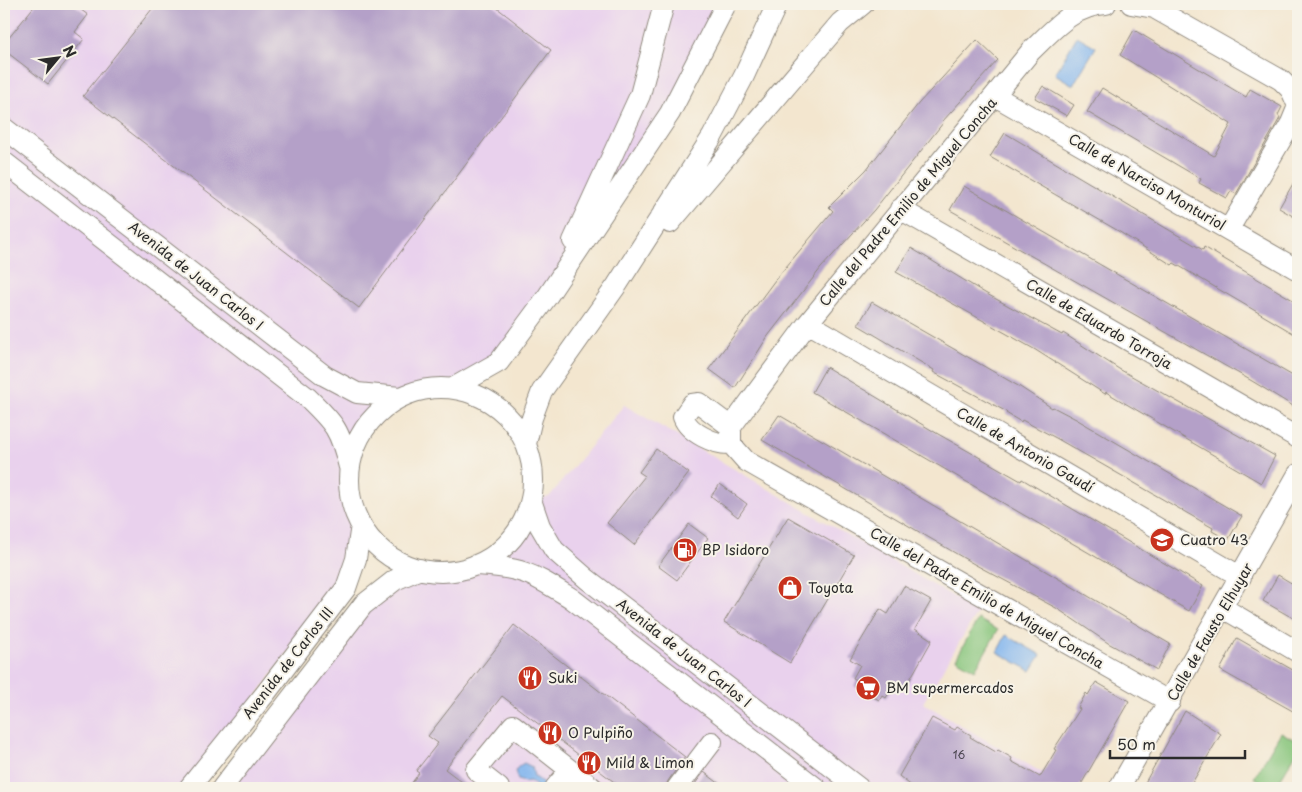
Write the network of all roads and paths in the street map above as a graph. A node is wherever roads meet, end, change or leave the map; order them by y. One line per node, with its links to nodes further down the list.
1 (664, 4): 14 (street)
2 (726, 4): 14 (street)
3 (777, 4): 13 (street)
4 (863, 4): 13 (street)
5 (1106, 4): 7 (street, Calle del Padre Emilio de Miguel Concha)
6 (1131, 4): 11 (street)
7 (995, 96): 10 (street, Calle del Padre Emilio de Miguel Concha); 11 (street, Calle de Narciso Monturiol)
8 (4, 128): 17 (street, Avenida de Juan Carlos I)
9 (4, 162): 20 (street, Avenida de Juan Carlos I)
10 (900, 209): 15 (street, Calle del Padre Emilio de Miguel Concha); 18 (street, Calle de Eduardo Torroja)
11 (1229, 229): 12 (street, Calle de Narciso Monturiol)
12 (1298, 270)
13 (617, 285): 19 (street)
14 (547, 298): 16 (street)
15 (808, 323): 26 (street, Calle de Antonio Gaudí); 29 (street, Calle del Padre Emilio de Miguel Concha)
16 (453, 388): 17 (street); 19 (street)
17 (400, 397): 20 (street)
18 (1298, 438)
19 (526, 444): 22 (street)
20 (349, 469): 23 (street)
21 (1297, 480): 26 (street, Calle de Fausto Elhuyar)
22 (531, 500): 24 (street); 39 (street, Avenida de Juan Carlos I)
23 (361, 525): 25 (street); 32 (street, Avenida de Carlos III)
24 (475, 565): 25 (street); 38 (street, Avenida de Juan Carlos I)
25 (420, 569): 33 (street, Avenida de Carlos III)
26 (1241, 577): 27 (street, Calle de Fausto Elhuyar)
27 (1223, 608): 28 (street); 29 (street, Calle de Fausto Elhuyar)
28 (1298, 652)
29 (1170, 702): 40 (street, Calle de Fausto Elhuyar)
30 (712, 742): 37 (street)
31 (570, 770): 34 (street); 35 (street); 36 (street)
32 (189, 788)
33 (222, 788)
34 (499, 788)
35 (556, 788)
36 (594, 788)
37 (677, 788)
38 (816, 788)
39 (859, 788)
40 (1119, 788)

